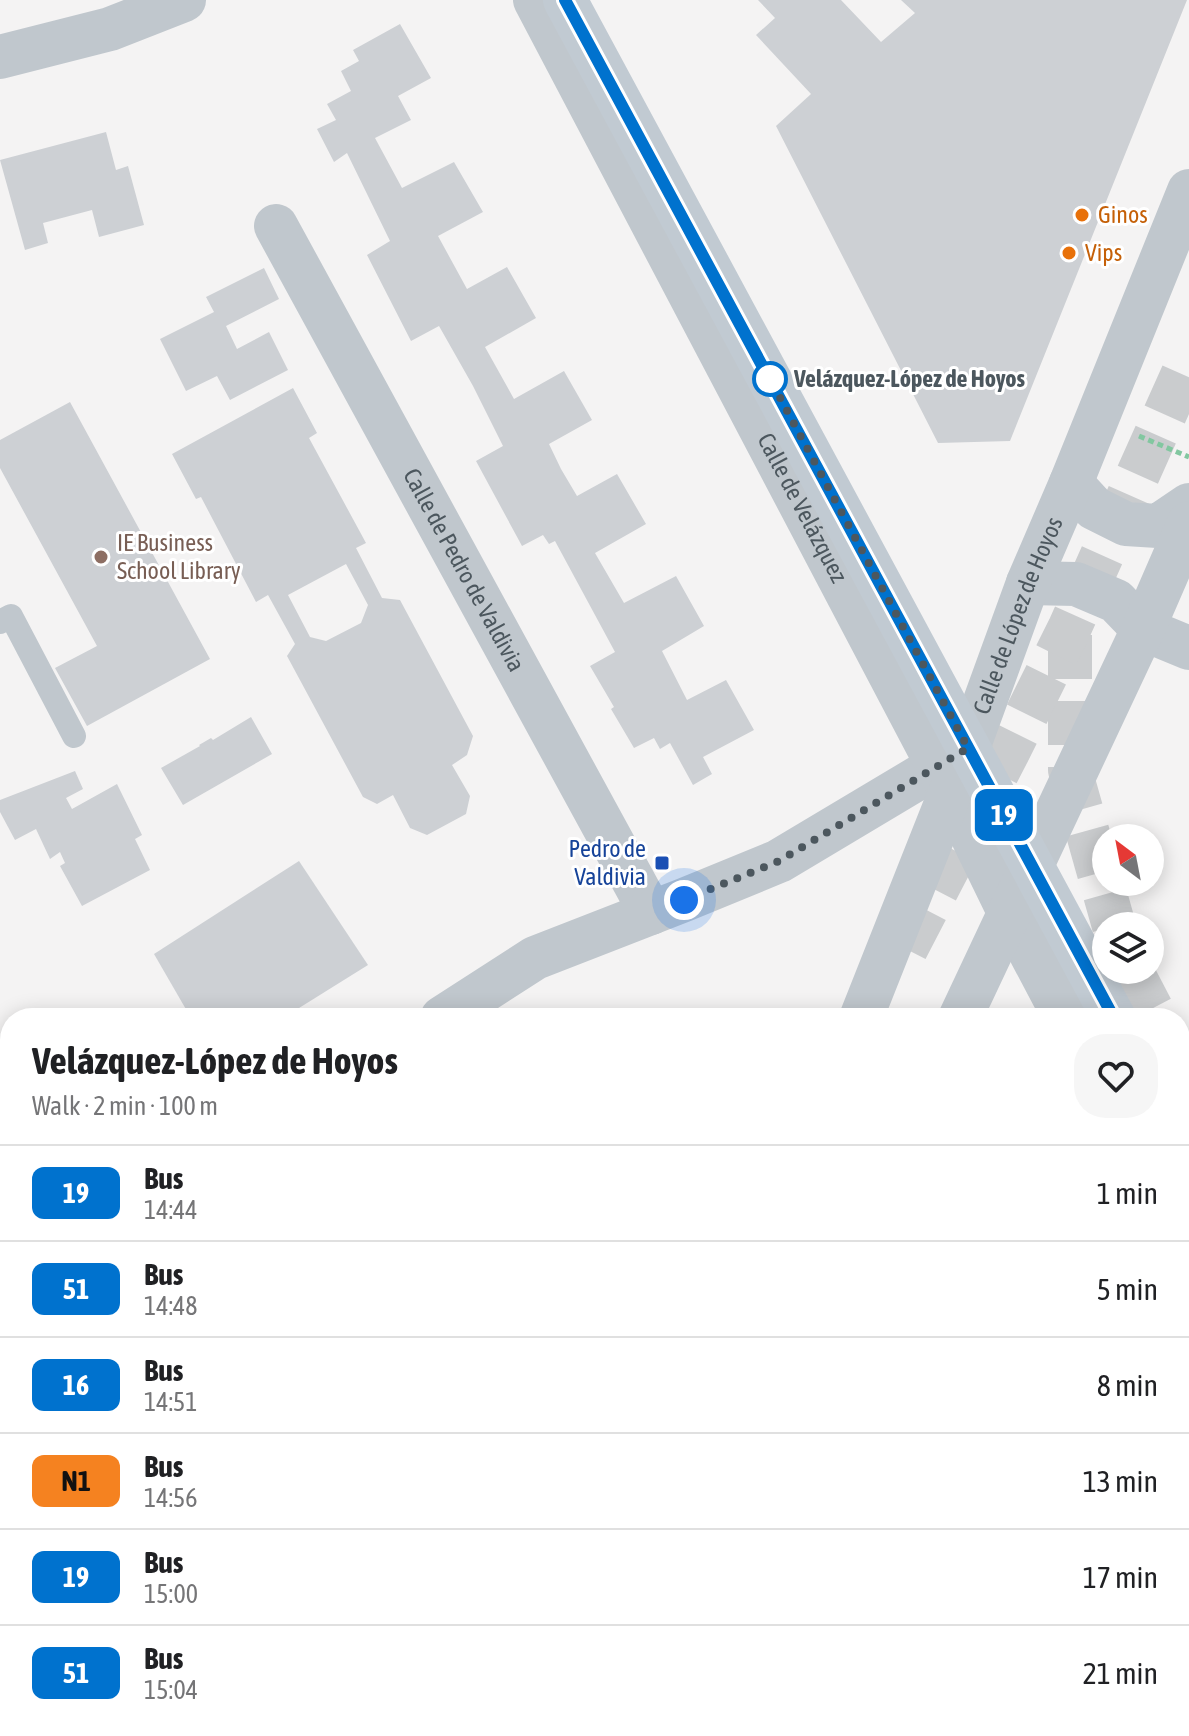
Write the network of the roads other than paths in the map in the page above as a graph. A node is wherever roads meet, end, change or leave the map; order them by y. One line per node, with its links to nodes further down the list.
1 (184, 0): 4 (street)
2 (535, 0): 15 (street, Calle de Velázquez)
3 (565, 0): 15 (main road, Calle de Velázquez)
4 (0, 57)
5 (1189, 191): 7 (street, Calle de López de Hoyos)
6 (276, 226): 18 (street, Calle de Pedro de Valdivia)
7 (1071, 483): 8 (street, Calle de López de Hoyos); 10 (street, Calle de López de Hoyos)
8 (1189, 505)
9 (1189, 523): 12 (street)
10 (1028, 583): 12 (street); 15 (street, Calle de López de Hoyos)
11 (0, 622): 14 (lane)
12 (1143, 629): 13 (street); 16 (street)
13 (1189, 648)
14 (74, 736)
15 (952, 770): 16 (main road, Calle de Velázquez); 17 (street, Calle de Velázquez); 18 (street); 20 (street, Calle de López de Hoyos)
16 (1031, 865): 17 (street); 23 (main road, Calle de Velázquez)
17 (1009, 912): 21 (street); 22 (street, Calle de Velázquez)
18 (651, 913): 19 (street)
19 (458, 1008)
20 (865, 1008)
21 (965, 1008)
22 (1060, 1008)
23 (1109, 1008)

